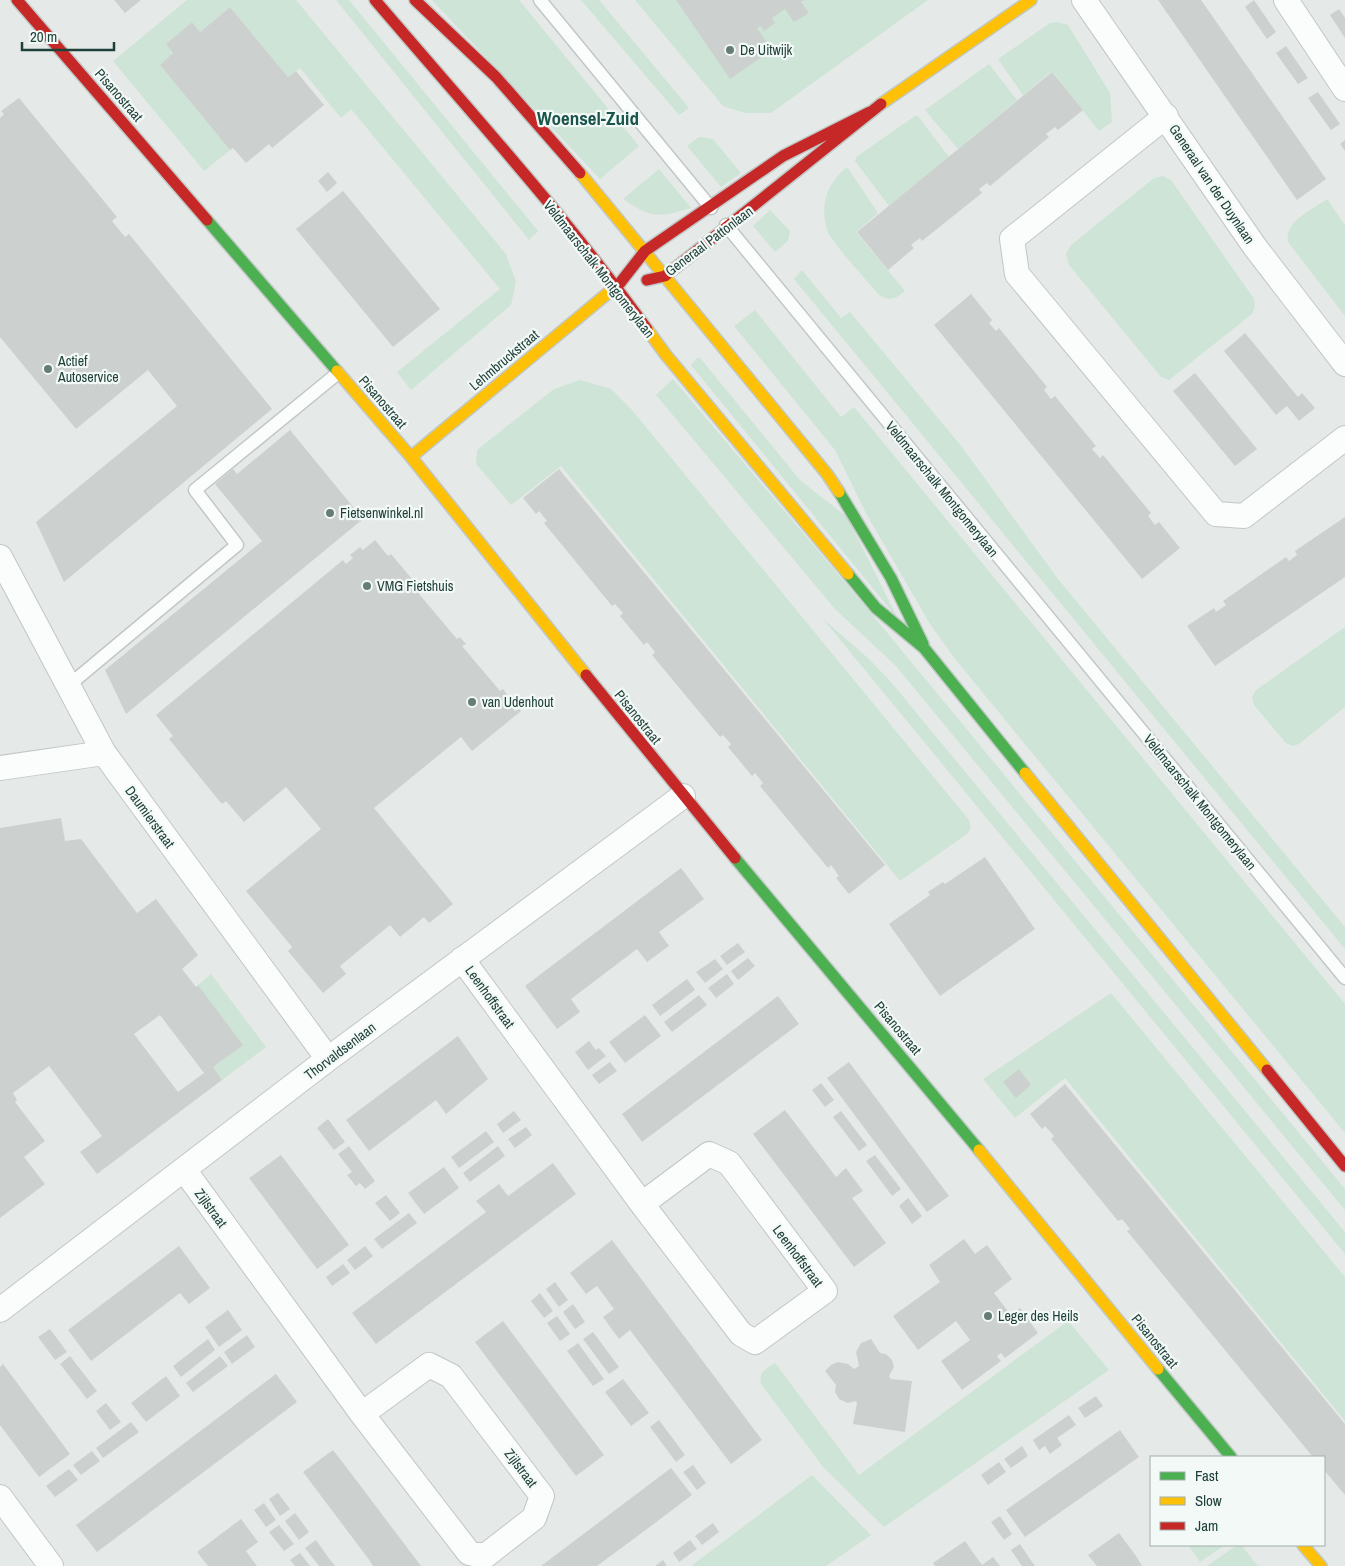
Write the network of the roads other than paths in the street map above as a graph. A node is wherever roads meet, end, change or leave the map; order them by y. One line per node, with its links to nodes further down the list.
1 (17, 0): 17 (street, Pisanostraat)
2 (375, 0): 15 (street, Veldmaarschalk Montgomerylaan)
3 (415, 0): 13 (street, Veldmaarschalk Montgomerylaan)
4 (540, 0): 11 (lane, Veldmaarschalk Montgomerylaan)
5 (1031, 0): 9 (street, Generaal Pattonlaan)
6 (1084, 0): 10 (street, Generaal van der Duynlaan)
7 (1286, 0): 8 (street)
8 (1345, 89)
9 (870, 112): 11 (street, Generaal Pattonlaan); 12 (street, Generaal Pattonlaan)
10 (1166, 116): 16 (street, Generaal van der Duynlaan); 18 (street)
11 (709, 205): 12 (lane, Veldmaarschalk Montgomerylaan); 13 (street, Generaal Pattonlaan)
12 (728, 228): 14 (street, Generaal Pattonlaan); 27 (lane, Veldmaarschalk Montgomerylaan)
13 (645, 251): 14 (street, Veldmaarschalk Montgomerylaan); 15 (street, Generaal Pattonlaan)
14 (665, 276): 15 (street, Generaal Pattonlaan); 21 (street, Veldmaarschalk Montgomerylaan)
15 (617, 287): 19 (street, Lehmbruckstraat); 21 (street, Veldmaarschalk Montgomerylaan)
16 (1345, 364)
17 (338, 373): 19 (street, Pisanostraat); 22 (lane)
18 (1345, 438)
19 (411, 457): 25 (street, Pisanostraat)
20 (0, 557): 22 (street, Daumierstraat)
21 (924, 648): 29 (street, Veldmaarschalk Montgomerylaan)
22 (68, 686): 23 (street, Daumierstraat)
23 (104, 753): 24 (street); 28 (street, Daumierstraat)
24 (0, 768)
25 (683, 796): 26 (street, Thorvaldsenlaan); 34 (street, Pisanostraat)
26 (462, 959): 28 (street, Thorvaldsenlaan); 31 (street, Leenhoffstraat)
27 (1345, 978)
28 (328, 1059): 30 (street, Thorvaldsenlaan)
29 (1345, 1166)
30 (184, 1171): 32 (street, Thorvaldsenlaan); 33 (street, Zijlstraat)
31 (642, 1204): 31 (street, Leenhoffstraat)
32 (0, 1310)
33 (362, 1414): 33 (street, Zijlstraat)
34 (1231, 1456)
35 (0, 1497): 37 (street)
36 (1304, 1546): 38 (street)
37 (51, 1566)
38 (1321, 1566)

